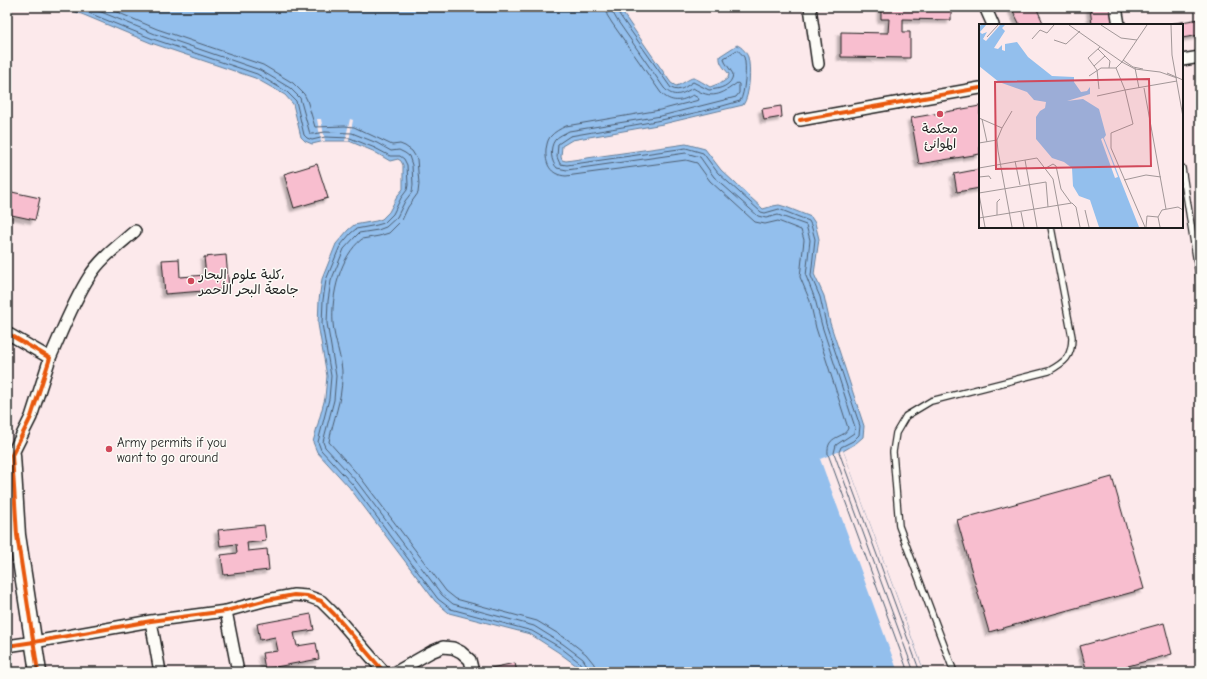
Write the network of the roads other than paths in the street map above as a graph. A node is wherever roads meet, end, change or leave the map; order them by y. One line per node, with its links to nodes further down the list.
1 (810, 7): 8 (street)
2 (985, 7): 4 (street)
3 (1116, 7): 5 (street)
4 (993, 24)
5 (1119, 24)
6 (1200, 57): 7 (street)
7 (1183, 60)
8 (818, 64)
9 (979, 88): 10 (street)
10 (800, 120)
11 (1183, 174): 14 (lane)
12 (1051, 228): 28 (lane)
13 (135, 231): 16 (street)
14 (1200, 282)
15 (7, 332): 16 (street)
16 (50, 358): 17 (street)
17 (10, 456): 20 (street)
18 (226, 611): 19 (street); 24 (street); 25 (street)
19 (151, 621): 20 (street); 23 (street)
20 (34, 642): 21 (street); 22 (street)
21 (7, 646)
22 (38, 672)
23 (160, 672)
24 (238, 672)
25 (384, 672)
26 (396, 672): 27 (street)
27 (473, 672)
28 (954, 672)

